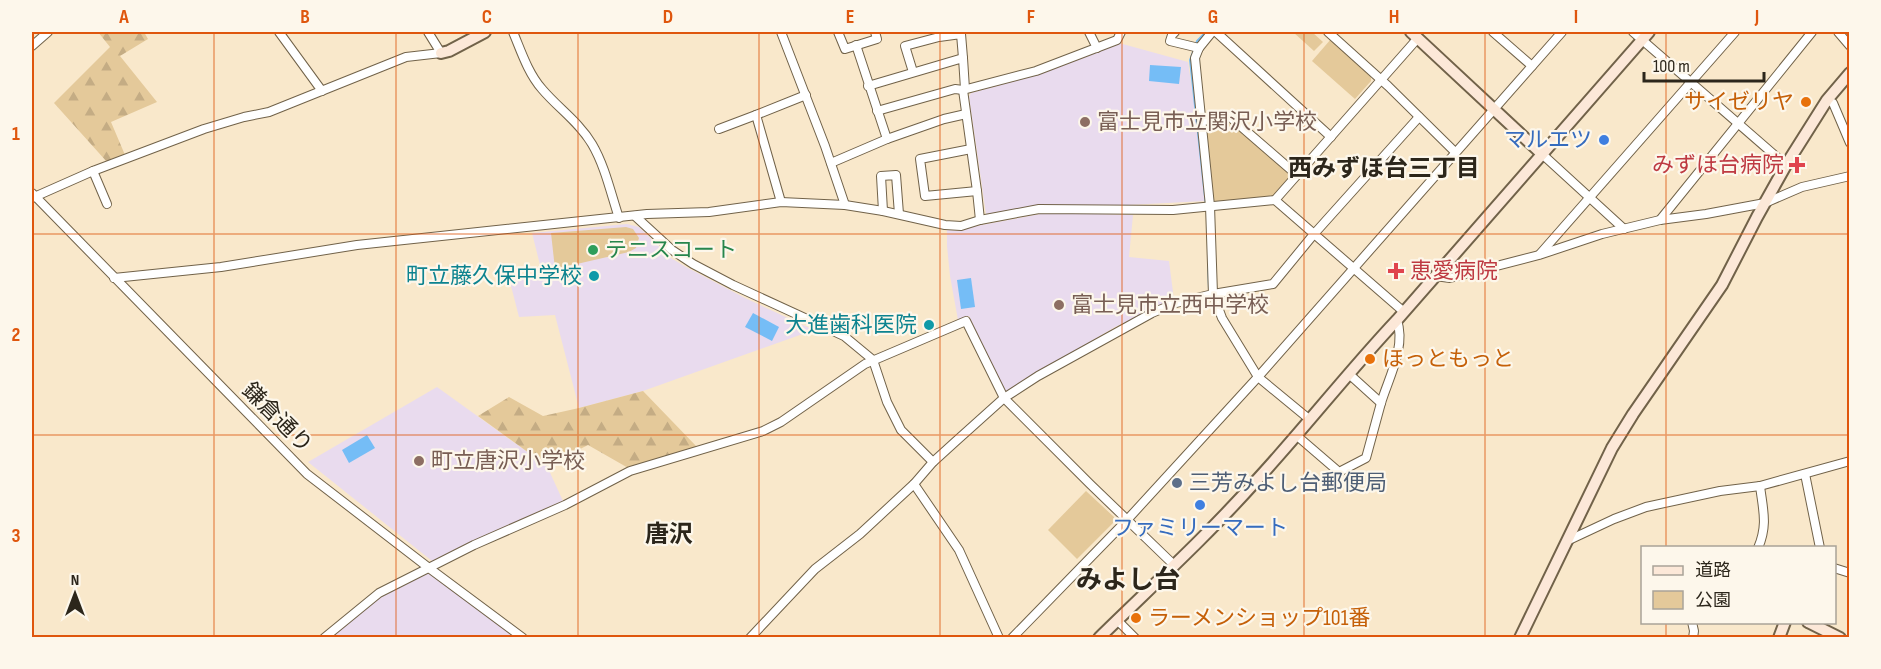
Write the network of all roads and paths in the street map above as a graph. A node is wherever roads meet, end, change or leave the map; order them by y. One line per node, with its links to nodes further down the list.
1 (48, 32): 24 (street)
2 (279, 32): 37 (street)
3 (428, 32): 28 (street)
4 (485, 32): 28 (street)
5 (513, 32): 71 (street)
6 (781, 32): 38 (street)
7 (838, 32): 23 (street)
8 (875, 32): 23 (street)
9 (1089, 32): 26 (street)
10 (1121, 32): 26 (street)
11 (1176, 32): 27 (street)
12 (1214, 32): 27 (street); 48 (street)
13 (1328, 32): 33 (street)
14 (1493, 32): 30 (street)
15 (1562, 32): 30 (street)
16 (1633, 32): 22 (street)
17 (1735, 32): 34 (street)
18 (1812, 32): 46 (street)
19 (1838, 32): 25 (street)
20 (938, 34): 29 (street); 31 (street)
21 (1414, 35): 33 (street); 40 (street)
22 (1646, 36): 34 (street); 53 (street)
23 (856, 45): 35 (street)
24 (32, 46)
25 (1850, 46)
26 (1096, 48): 36 (street)
27 (1198, 48): 45 (street)
28 (441, 53): 37 (street)
29 (963, 58): 31 (street); 36 (street)
30 (1532, 66): 40 (street)
31 (913, 72): 35 (street)
32 (1850, 72): 39 (street)
33 (1380, 80): 44 (street); 48 (street)
34 (1690, 83): 46 (street); 61 (street)
35 (868, 86): 41 (street)
36 (964, 90): 41 (street); 42 (street)
37 (322, 91): 56 (street)
38 (806, 95): 43 (street); 54 (street)
39 (1827, 100): 50 (street); 55 (street)
40 (1494, 110): 52 (street); 53 (street)
41 (877, 111): 49 (street)
42 (966, 114): 49 (street); 51 (street)
43 (756, 115): 47 (street); 63 (street)
44 (1419, 117): 52 (street); 75 (street)
45 (1202, 121): 57 (street); 67 (street)
46 (1738, 124): 55 (street); 73 (street)
47 (719, 129)
48 (1331, 137): 57 (street)
49 (887, 140): 54 (street)
50 (1850, 143)
51 (971, 149): 59 (street); 59 (street)
52 (1455, 152): 77 (street)
53 (1542, 153): 61 (street); 78 (street)
54 (831, 164): 66 (street)
55 (1786, 165): 64 (street)
56 (93, 171): 60 (street); 65 (street)
57 (1297, 175): 62 (street)
58 (1850, 176): 64 (street)
59 (977, 191): 72 (street)
60 (32, 196): 79 (street, 鎌倉通り)
61 (1590, 198): 74 (street); 76 (street)
62 (1275, 200): 67 (street); 75 (street)
63 (781, 202): 66 (street); 70 (street)
64 (1766, 203): 73 (street); 95 (street)
65 (107, 204)
66 (845, 205): 68 (street)
67 (1210, 206): 72 (street); 80 (street)
68 (883, 211): 69 (street); 69 (street)
69 (899, 214): 72 (street)
70 (635, 216): 71 (street); 82 (street)
71 (619, 218): 79 (street)
72 (980, 220)
73 (1660, 220): 74 (street)
74 (1624, 229): 76 (street)
75 (1314, 234): 77 (street); 80 (street)
76 (1539, 255): 78 (street)
77 (1354, 269): 81 (street); 84 (street)
78 (1435, 276): 81 (street)
79 (114, 278): 99 (street, 鎌倉通り)
80 (1213, 294): 84 (street); 85 (street)
81 (1401, 316): 83 (street); 86 (street)
82 (873, 360): 85 (street); 90 (street); 99 (street)
83 (1349, 374): 86 (street); 87 (street)
84 (1258, 377): 87 (street); 94 (street)
85 (1004, 398): 90 (street); 94 (street)
86 (1381, 403): 88 (street)
87 (1309, 419): 88 (street)
88 (1296, 435): 98 (street)
89 (1850, 461): 91 (street)
90 (933, 462): 92 (street)
91 (1806, 474): 93 (street); 97 (street)
92 (914, 484): 104 (street); 105 (street)
93 (1760, 486): 95 (street); 96 (street)
94 (1127, 520): 98 (street); 106 (street)
95 (1567, 542): 109 (street)
96 (1759, 546)
97 (1820, 546)
98 (1174, 565): 100 (street)
99 (429, 568): 102 (street); 103 (street, 鎌倉通り)
100 (1117, 620): 107 (street); 108 (street)
101 (1812, 624): 110 (street)
102 (324, 638)
103 (523, 638)
104 (750, 638)
105 (999, 638)
106 (1012, 638)
107 (1099, 638)
108 (1135, 638)
109 (1520, 638)
110 (1840, 638)

